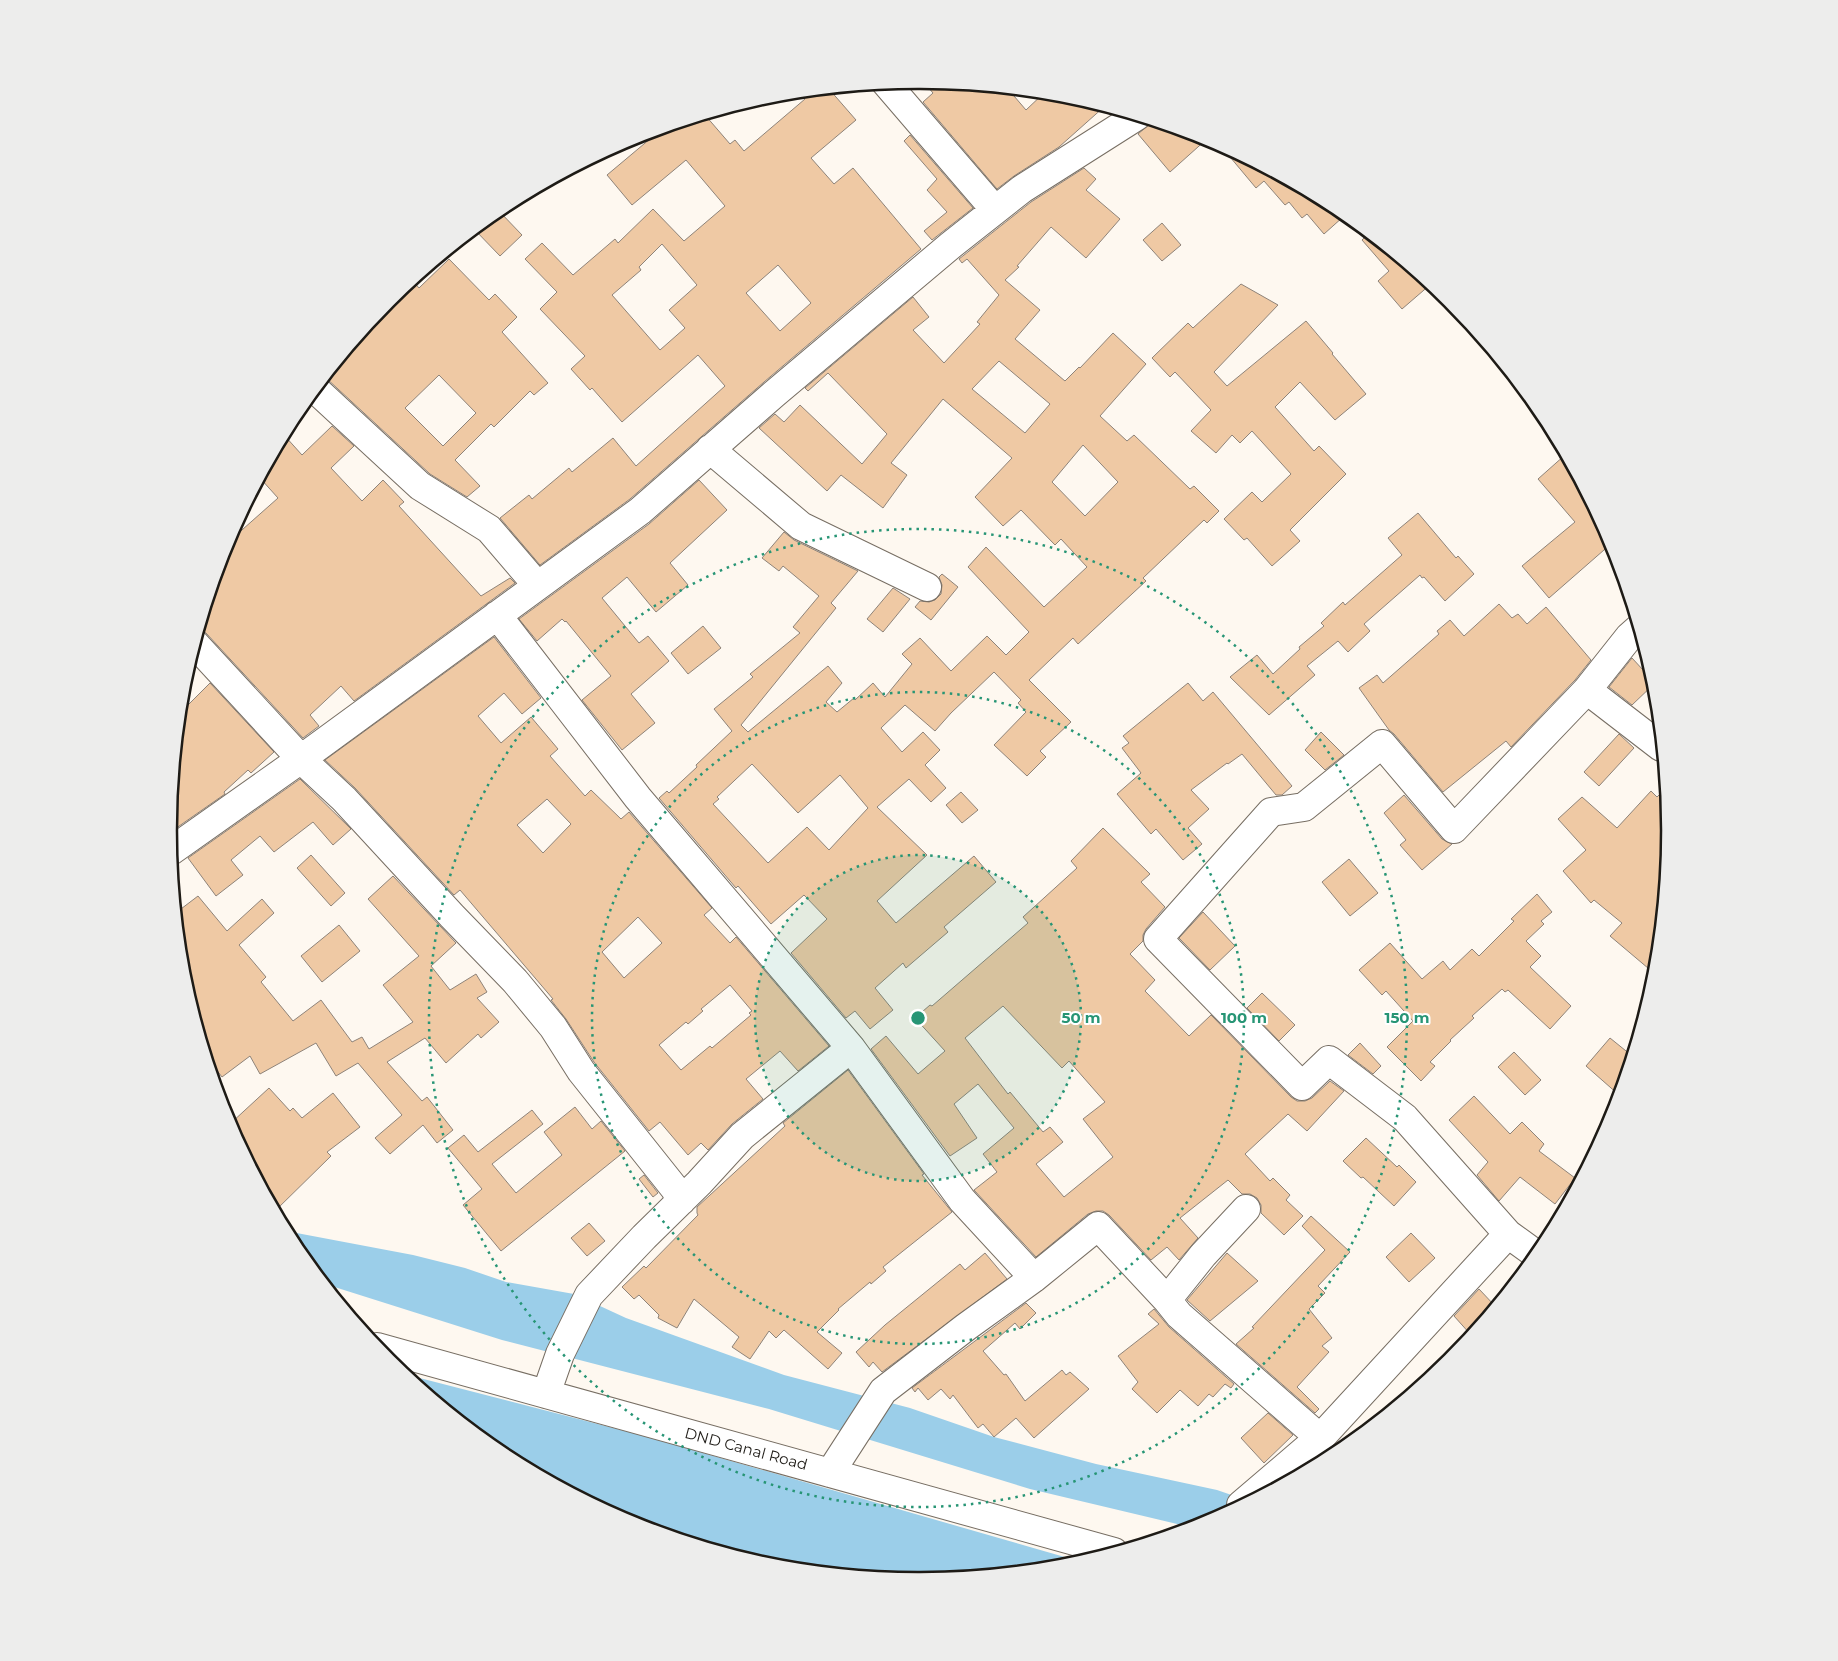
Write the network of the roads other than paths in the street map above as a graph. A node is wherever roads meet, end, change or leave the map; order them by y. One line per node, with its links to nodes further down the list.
1 (892, 90): 3 (street)
2 (1131, 120): 3 (street)
3 (995, 210): 5 (street)
4 (320, 394): 6 (street)
5 (710, 450): 6 (street); 7 (street)
6 (537, 585): 8 (street)
7 (927, 587)
8 (497, 615): 13 (street); 15 (street)
9 (1633, 633): 11 (street)
10 (200, 650): 13 (street)
11 (1587, 690): 12 (street); 18 (street)
12 (1655, 742)
13 (301, 760): 14 (street); 16 (street)
14 (178, 846)
15 (851, 1048): 16 (street); 20 (street)
16 (681, 1201): 23 (street)
17 (1246, 1209): 21 (street)
18 (1508, 1234): 19 (street); 24 (street)
19 (1531, 1250)
20 (1034, 1278): 21 (street); 25 (street)
21 (1167, 1300): 24 (street)
22 (391, 1351): 23 (street, DND Canal Road)
23 (546, 1394): 25 (street, DND Canal Road)
24 (1320, 1438): 26 (street)
25 (830, 1473): 27 (street, DND Canal Road)
26 (1259, 1489)
27 (1103, 1549)

